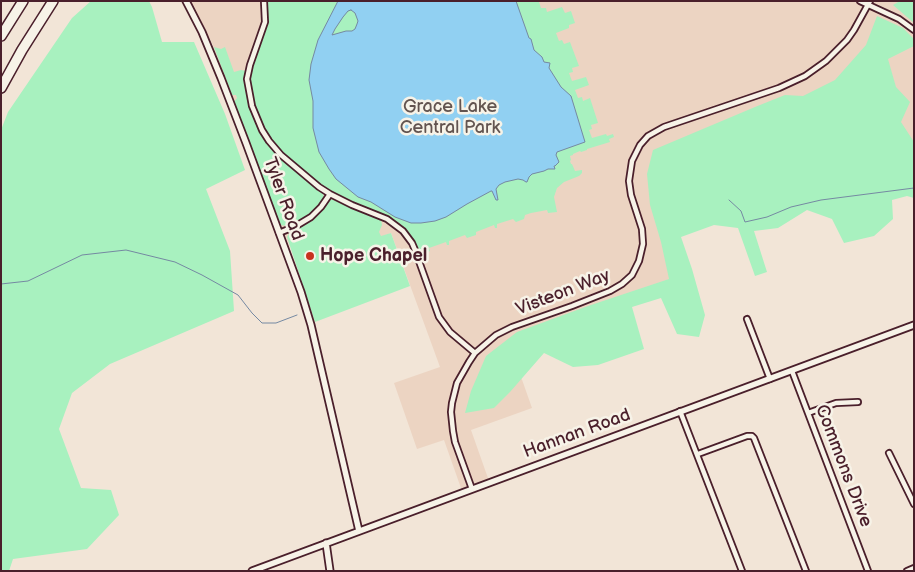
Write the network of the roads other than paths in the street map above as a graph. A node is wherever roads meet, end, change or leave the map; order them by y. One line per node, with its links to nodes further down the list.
1 (23, 1): 8 (highway)
2 (53, 1): 9 (highway)
3 (186, 1): 11 (street, Tyler Road)
4 (264, 1): 10 (street)
5 (860, 1): 6 (street)
6 (869, 3): 7 (street); 14 (street, Visteon Way)
7 (914, 30)
8 (1, 36)
9 (1, 88)
10 (330, 194): 11 (street); 14 (street)
11 (279, 233): 24 (street, Tyler Road)
12 (747, 319): 16 (street)
13 (914, 325): 15 (street, Hannan Road)
14 (475, 353): 22 (street, Visteon Way)
15 (792, 371): 16 (street, Hannan Road); 19 (street, Commons Drive)
16 (770, 379): 18 (street, Hannan Road)
17 (858, 402): 19 (street)
18 (680, 412): 21 (street); 22 (street, Hannan Road)
19 (808, 413): 31 (street, Commons Drive)
20 (889, 453): 23 (street)
21 (698, 454): 29 (street); 30 (street)
22 (472, 489): 24 (street, Hannan Road)
23 (914, 504)
24 (359, 531): 25 (street, Hannan Road)
25 (326, 543): 27 (street, Hannan Road); 28 (street)
26 (914, 568): 32 (street)
27 (252, 571)
28 (330, 571)
29 (742, 571)
30 (806, 571)
31 (868, 571)
32 (907, 571)

